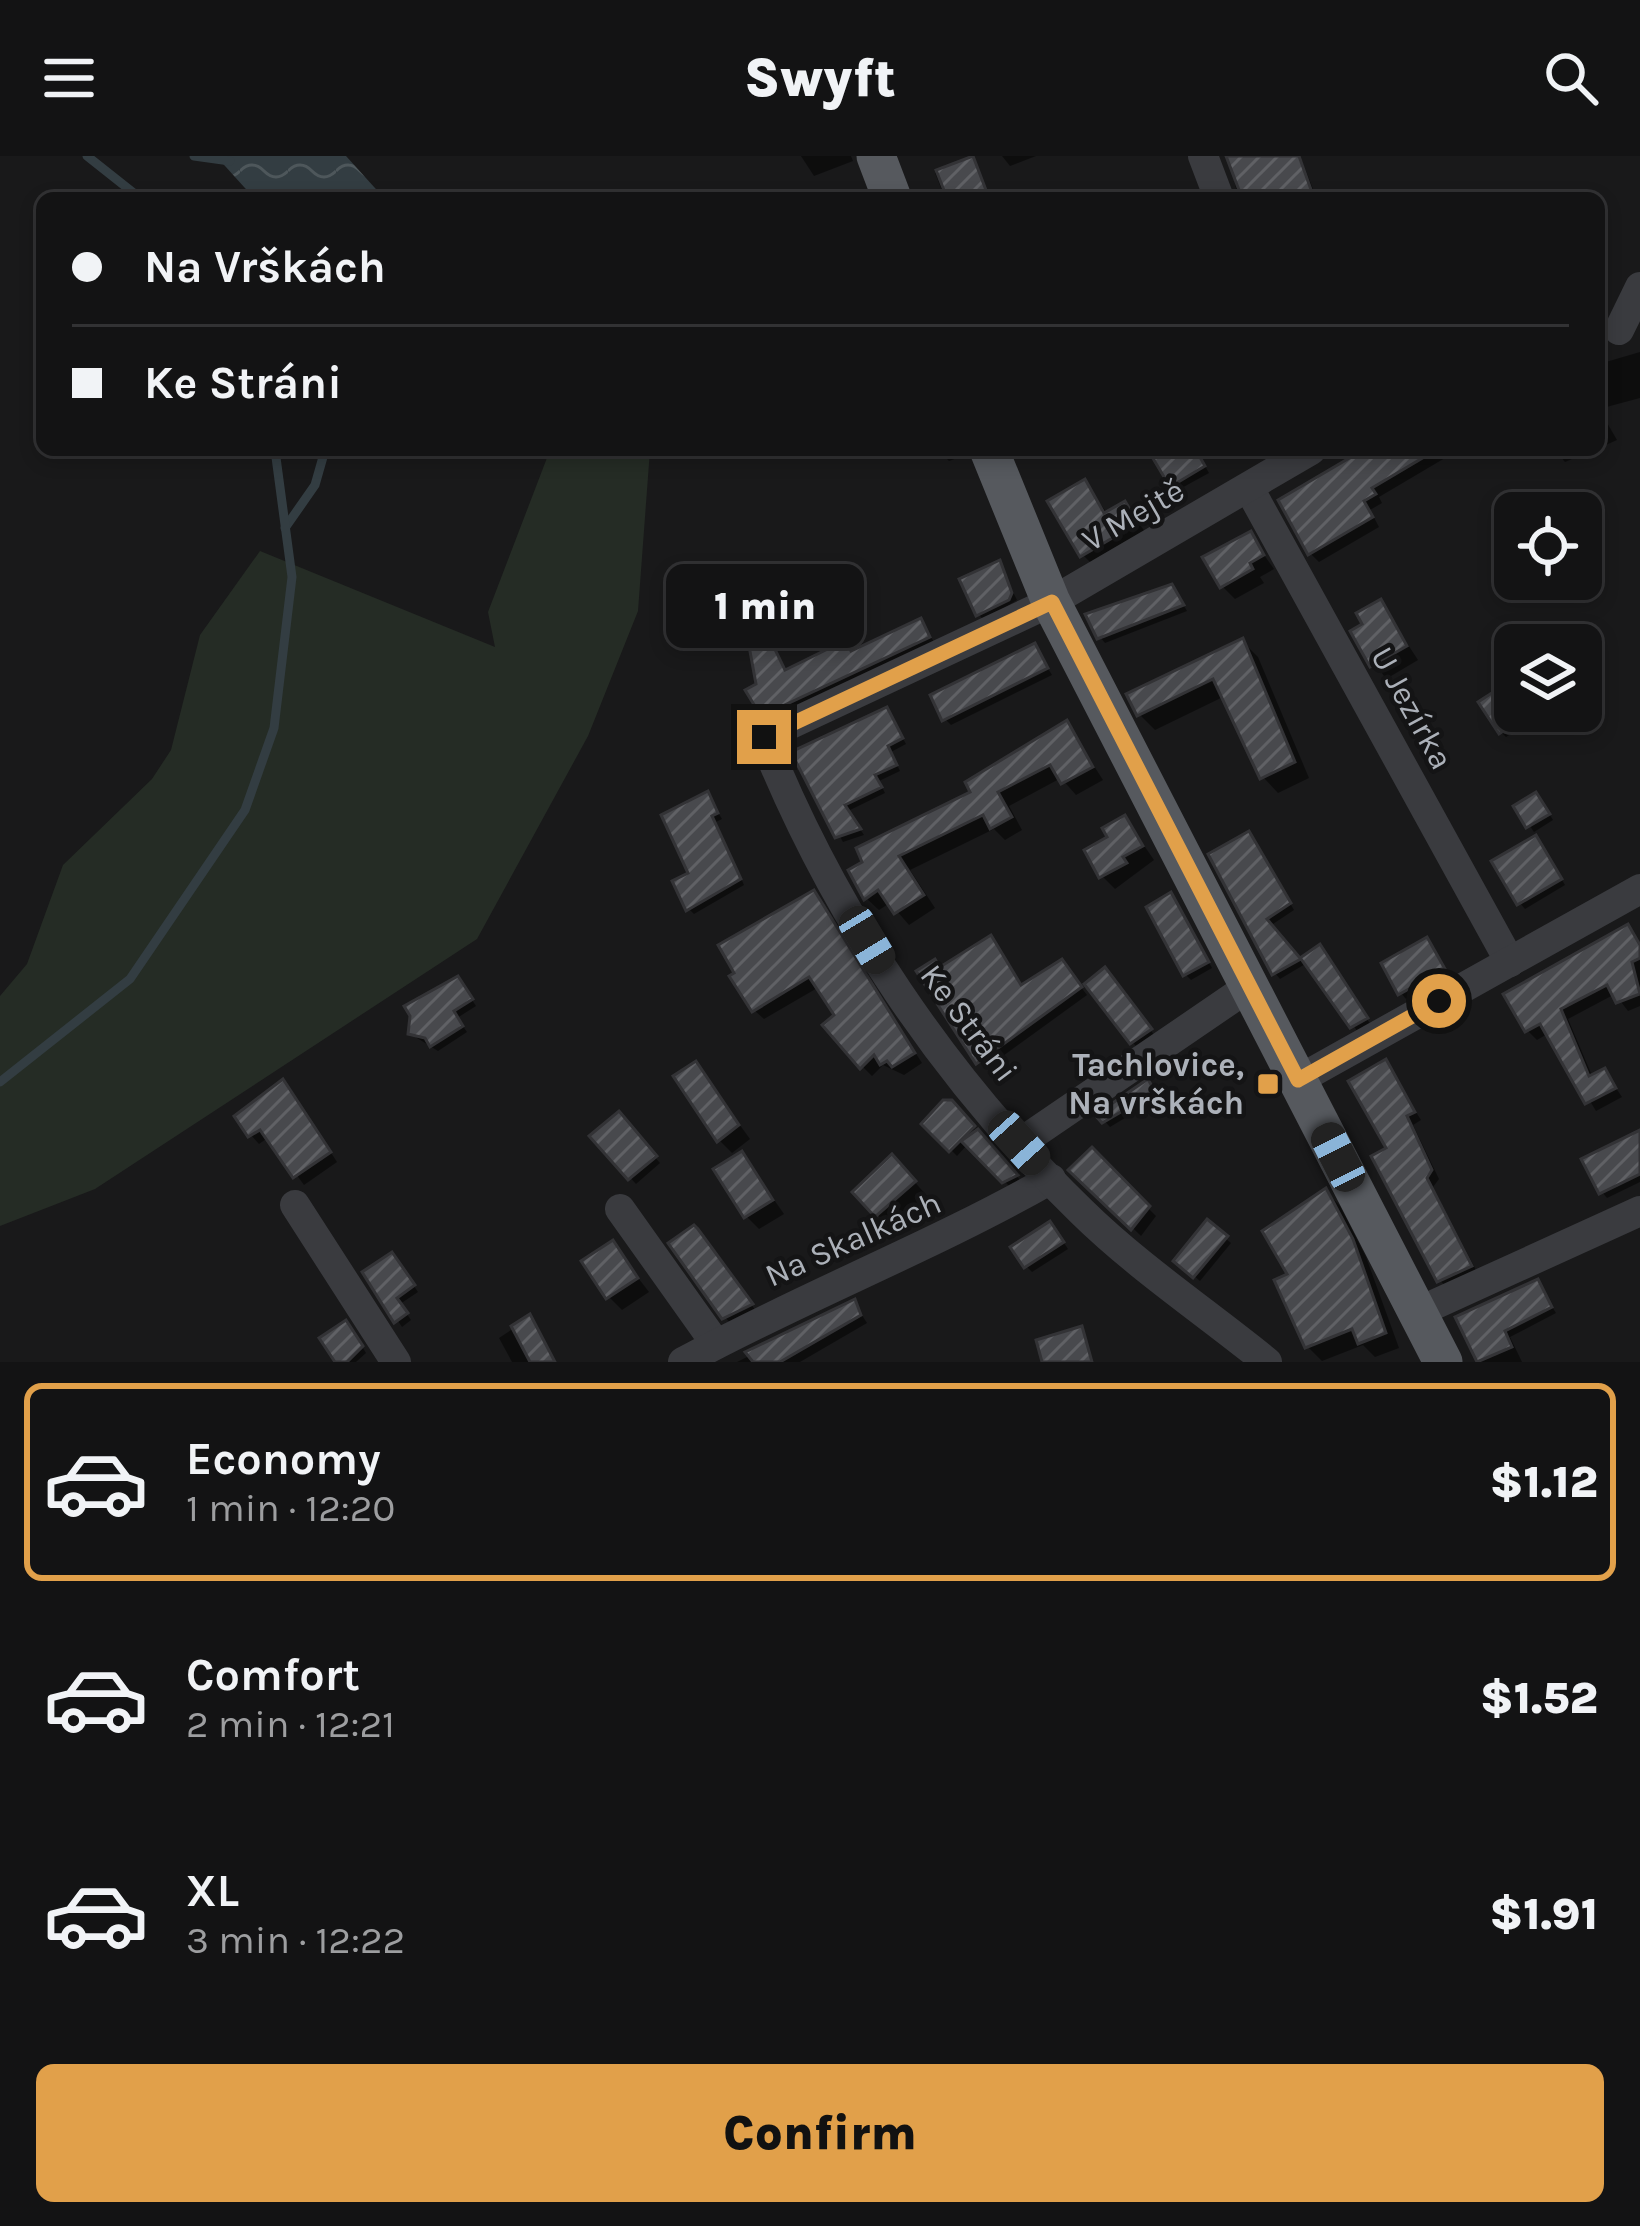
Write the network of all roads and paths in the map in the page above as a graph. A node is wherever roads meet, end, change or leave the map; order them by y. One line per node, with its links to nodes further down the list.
1 (1203, 156): 2 (street)
2 (1217, 192)
3 (1640, 286): 4 (street)
4 (1620, 330)
5 (991, 456): 8 (main road)
6 (1302, 456): 7 (street, V Mejtě)
7 (1250, 490): 8 (street, V Mejtě); 10 (street, U Jezírka)
8 (1052, 602): 11 (main road); 13 (street, Ke Stráni)
9 (1640, 889): 10 (street)
10 (1510, 962): 12 (street)
11 (1250, 986): 12 (main road); 13 (street)
12 (1298, 1080): 18 (main road)
13 (1019, 1143): 14 (street, Ke Stráni)
14 (1052, 1179): 19 (street, Na Skalkách); 22 (street, Ke Stráni)
15 (296, 1205): 20 (street)
16 (620, 1209): 19 (street)
17 (1640, 1211): 18 (street)
18 (1418, 1312): 23 (main road)
19 (716, 1344): 21 (street, Na Skalkách)
20 (396, 1362)
21 (683, 1362)
22 (1268, 1362)
23 (1443, 1362)

